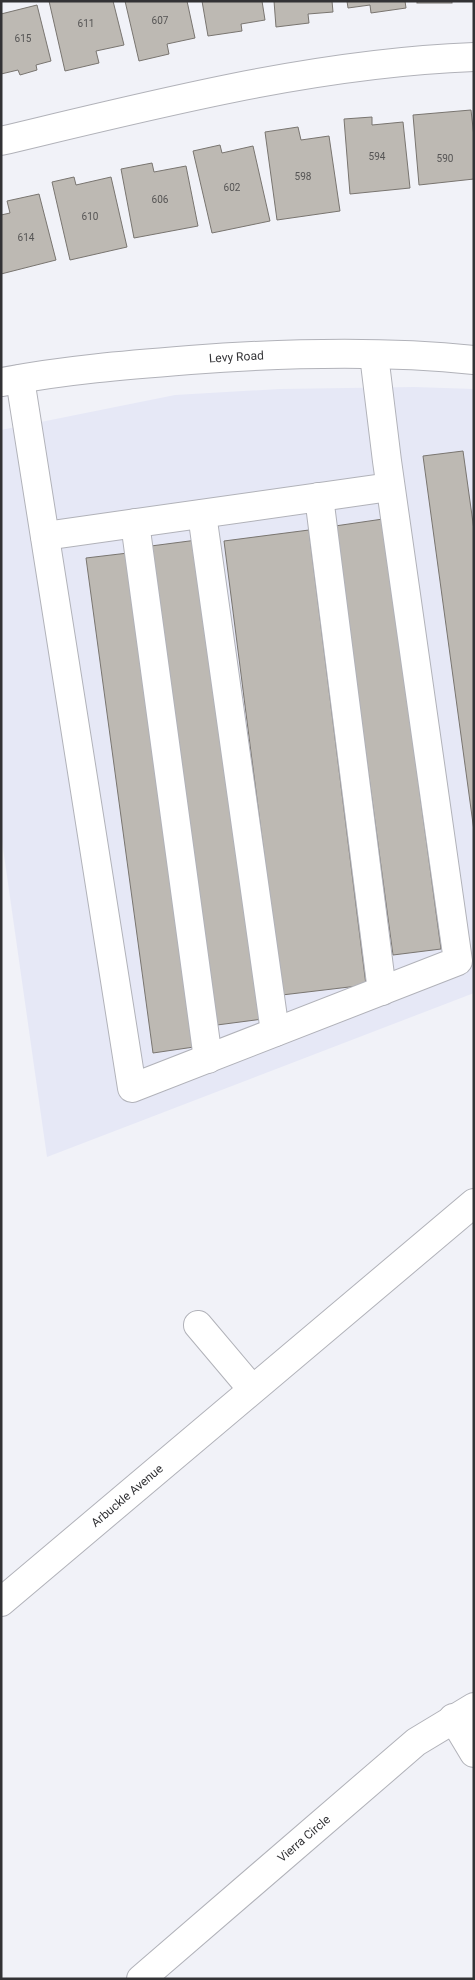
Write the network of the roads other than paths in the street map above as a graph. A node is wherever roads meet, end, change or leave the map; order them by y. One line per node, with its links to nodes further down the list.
1 (474, 57): 2 (street)
2 (1, 141)
3 (374, 355): 4 (street, Levy Road); 5 (street, Levy Road); 6 (street)
4 (474, 360)
5 (11, 380): 10 (street)
6 (390, 487): 7 (street); 11 (street)
7 (319, 497): 8 (street); 11 (street)
8 (202, 514): 9 (street); 12 (street)
9 (136, 523): 10 (street); 13 (street)
10 (45, 536): 13 (street)
11 (382, 991): 12 (street)
12 (275, 1032): 13 (street)
13 (208, 1059)
14 (474, 1203): 16 (street, Arbuckle Avenue)
15 (198, 1325): 16 (street)
16 (252, 1389): 17 (street, Arbuckle Avenue)
17 (1, 1602)
18 (464, 1712): 19 (street); 20 (street, Vierra Circle)
19 (474, 1752)
20 (141, 1979)

